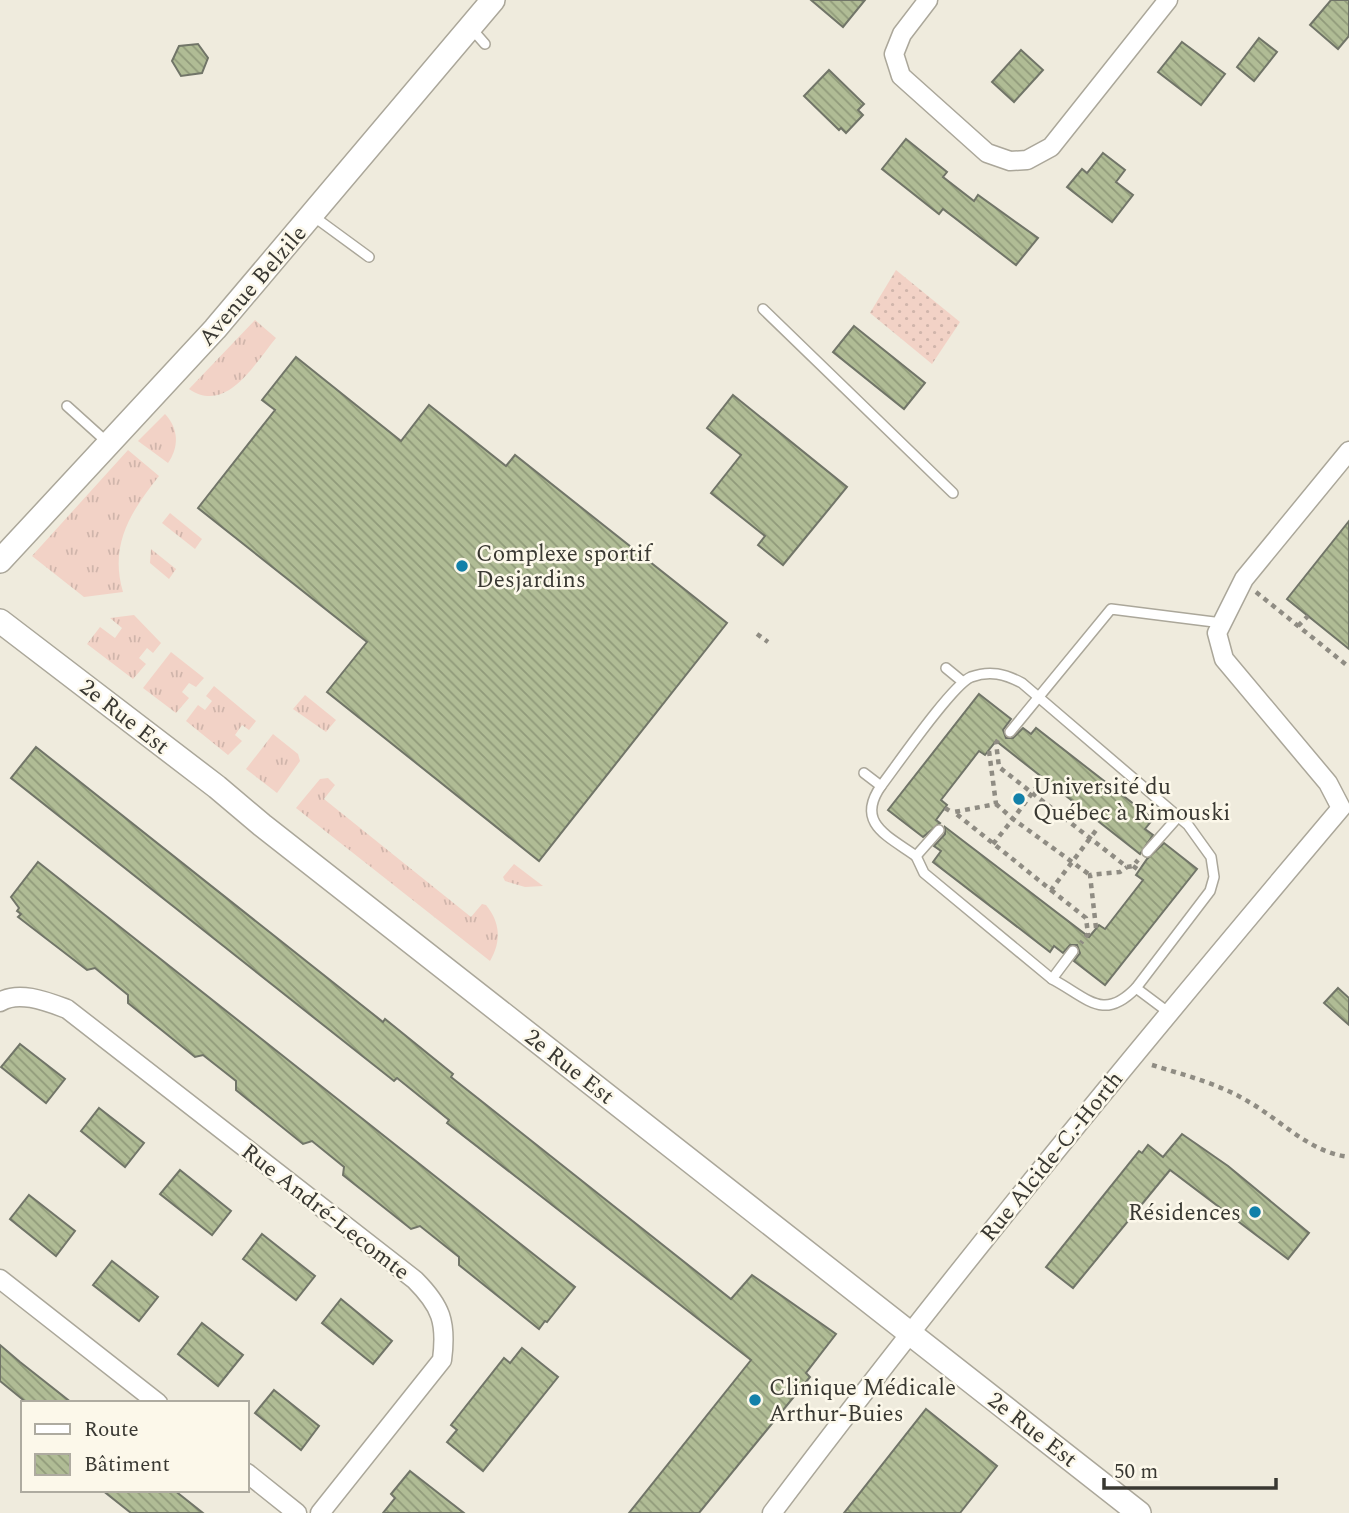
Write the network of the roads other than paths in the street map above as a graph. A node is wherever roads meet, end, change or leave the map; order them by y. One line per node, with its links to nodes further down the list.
1 (493, 0): 4 (street, Avenue Belzile)
2 (928, 0): 3 (street)
3 (1168, 0)
4 (470, 26): 5 (lane); 6 (street, Avenue Belzile)
5 (485, 44)
6 (313, 216): 7 (lane); 10 (street, Avenue Belzile)
7 (369, 257)
8 (763, 309): 12 (lane)
9 (67, 406): 10 (lane)
10 (109, 444): 13 (street, Avenue Belzile)
11 (1349, 452): 15 (street)
12 (953, 493)
13 (0, 561)
14 (0, 621): 33 (street, 2e Rue Est)
15 (1222, 624): 18 (lane); 22 (street)
16 (946, 668): 17 (lane)
17 (963, 682): 18 (lane); 21 (lane)
18 (1039, 698): 19 (lane); 23 (lane)
19 (1010, 732)
20 (864, 773): 21 (lane)
21 (881, 786): 26 (lane)
22 (1345, 810): 31 (street, Rue Alcide-C.-Horth)
23 (1178, 817): 25 (lane); 29 (lane)
24 (939, 830): 26 (lane)
25 (1147, 852)
26 (916, 856): 28 (lane)
27 (1073, 951): 28 (lane)
28 (1052, 979): 29 (lane)
29 (1136, 988): 31 (lane)
30 (0, 1002): 37 (street, Rue André-Lecomte)
31 (1168, 1012): 33 (street, Rue Alcide-C.-Horth)
32 (0, 1279): 34 (street)
33 (909, 1331): 38 (street, Rue Alcide-C.-Horth); 39 (street, 2e Rue Est)
34 (155, 1401)
35 (248, 1474): 36 (street)
36 (298, 1513)
37 (320, 1513)
38 (772, 1513)
39 (1139, 1513)

